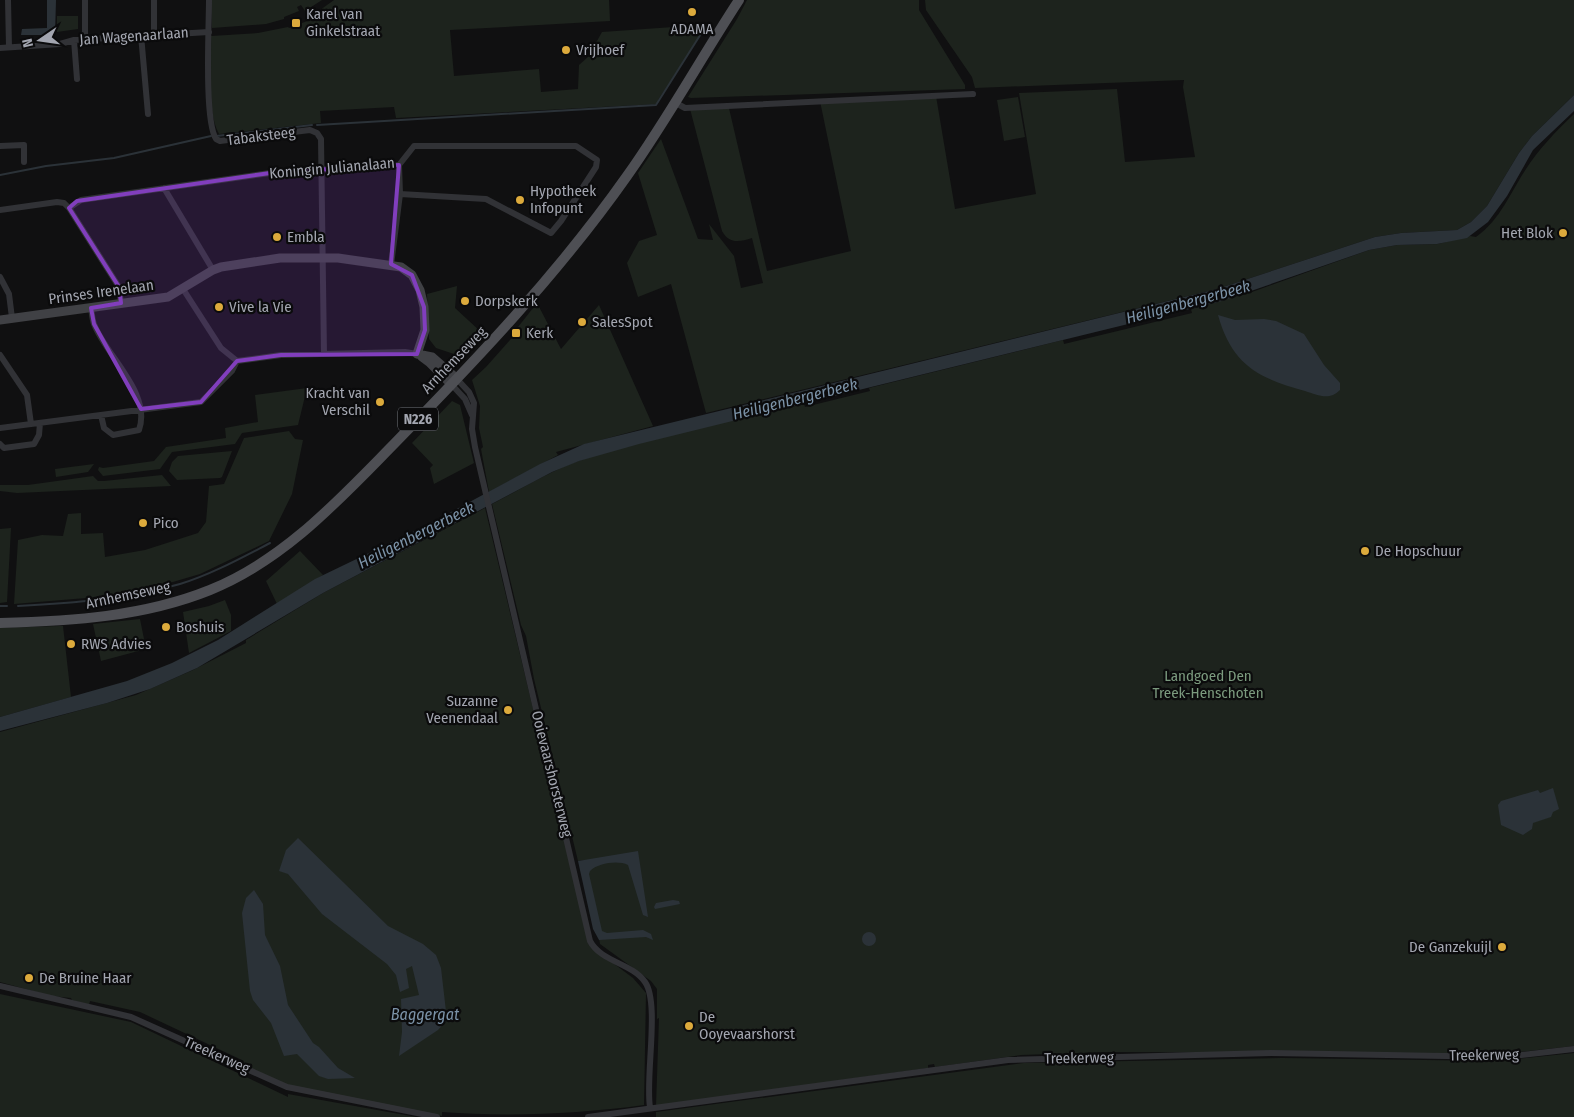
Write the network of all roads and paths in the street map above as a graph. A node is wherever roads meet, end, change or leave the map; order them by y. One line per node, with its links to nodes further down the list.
1 (8, 0): 11 (street)
2 (84, 0): 10 (street)
3 (154, 0): 8 (street)
4 (210, 0): 6 (street, Tabaksteeg)
5 (739, 0): 15 (main road, Arnhemseweg / N226)
6 (209, 32): 8 (street, Jan Wagenaarlaan); 20 (street, Tabaksteeg)
7 (141, 35): 8 (street, Jan Wagenaarlaan); 10 (street, Jan Wagenaarlaan); 16 (street)
8 (154, 35)
9 (74, 40): 10 (street, Jan Wagenaarlaan); 11 (street, Jan Wagenaarlaan); 13 (street)
10 (84, 40)
11 (9, 47): 12 (street, Jan Wagenaarlaan)
12 (0, 48)
13 (77, 79)
14 (973, 94): 15 (street)
15 (674, 102): 38 (main road, Arnhemseweg / N226)
16 (148, 114)
17 (0, 146): 18 (street)
18 (24, 162)
19 (399, 165): 20 (street, Koningin Julianalaan); 22 (street); 22 (street, Koningin Julianalaan)
20 (323, 170): 21 (street, Koningin Julianalaan); 25 (street)
21 (164, 188): 23 (street, Koningin Julianalaan); 27 (street)
22 (400, 194): 26 (street)
23 (69, 208): 24 (street); 30 (street)
24 (0, 210)
25 (323, 258): 26 (street, Prinses Irenelaan); 27 (street, Prinses Irenelaan); 35 (street)
26 (391, 265): 36 (street, Prinses Irenelaan)
27 (213, 270): 29 (street, Prinses Irenelaan)
28 (0, 278): 32 (street)
29 (183, 288): 30 (street, Prinses Irenelaan); 37 (street)
30 (122, 303): 31 (street, Prinses Irenelaan)
31 (91, 308): 32 (street, Prinses Irenelaan); 39 (street)
32 (12, 318): 33 (street, Prinses Irenelaan)
33 (0, 320)
34 (0, 354): 42 (street)
35 (324, 354): 36 (street); 37 (street)
36 (417, 354): 38 (street)
37 (237, 361): 39 (street)
38 (453, 381): 45 (main road, Arnhemseweg / N226); 48 (street, Ooievaarshorsterweg)
39 (141, 409): 40 (street); 40 (street)
40 (101, 415): 41 (street)
41 (40, 422): 42 (street); 44 (street)
42 (31, 424): 43 (street)
43 (0, 428)
44 (0, 444)
45 (0, 623)
46 (0, 986): 49 (street, Treekerweg)
47 (1574, 1049): 48 (street, Treekerweg)
48 (650, 1107): 50 (street, Treekerweg)
49 (437, 1117)
50 (588, 1117)

